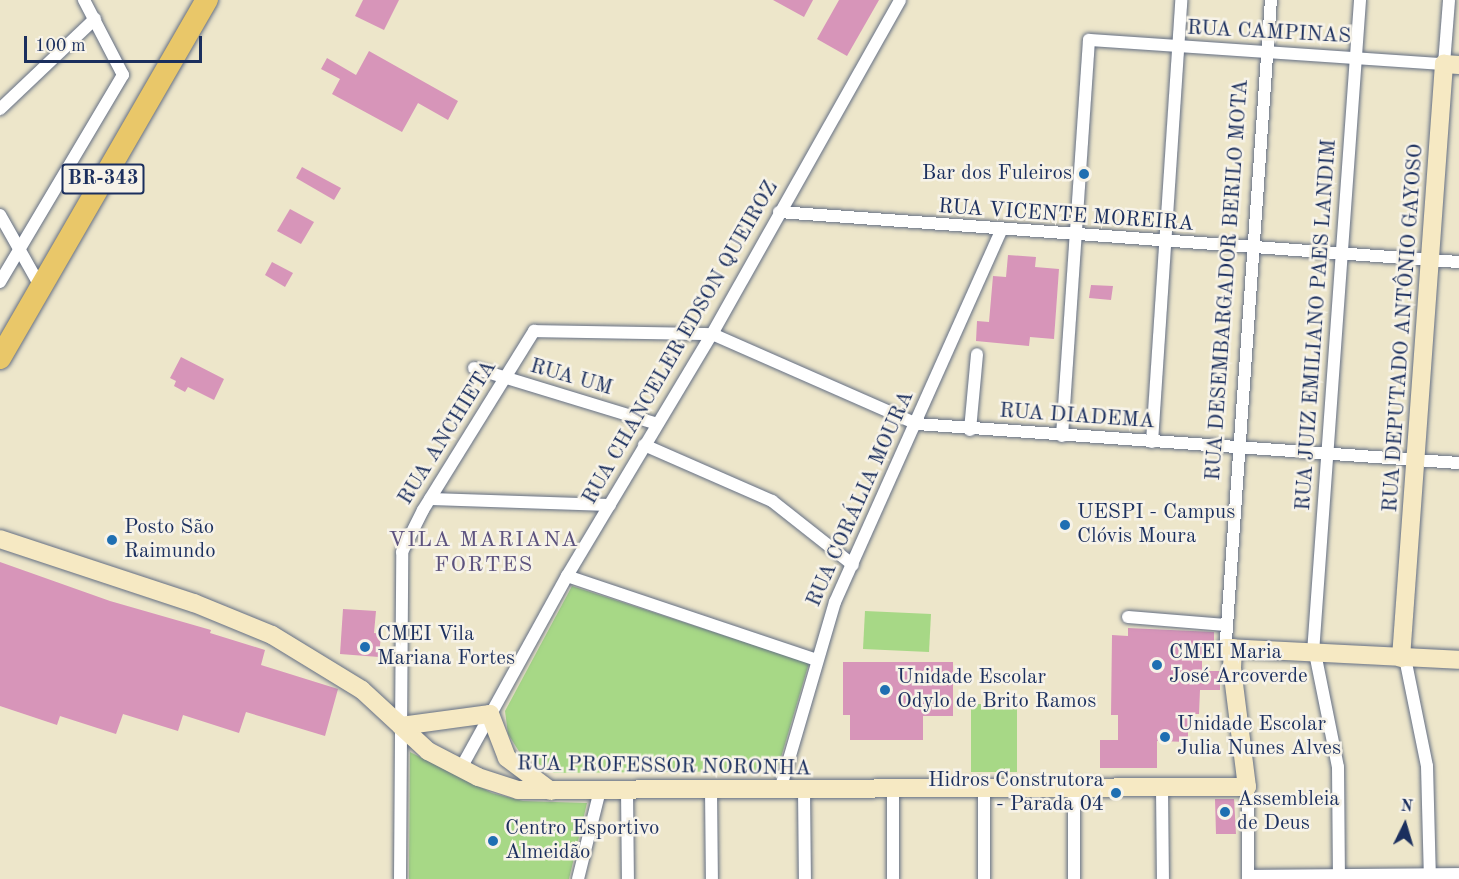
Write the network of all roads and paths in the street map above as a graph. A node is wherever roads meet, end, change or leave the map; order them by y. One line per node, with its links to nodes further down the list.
1 (84, 0): 8 (street)
2 (207, 0): 25 (highway, BR-343)
3 (900, 0): 14 (street, RUA CHANCELER EDSON QUEIROZ)
4 (1181, 0): 9 (street)
5 (1271, 0): 10 (street, RUA DESEMBARGADOR BERILO MOTA)
6 (1360, 0): 11 (street, RUA JUIZ EMILIANO PAES LANDIM)
7 (1449, 0): 12 (street, RUA DEPUTADO ANTÔNIO GAYOSO)
8 (95, 19): 13 (street); 20 (street)
9 (1178, 48): 10 (street, RUA CAMPINAS); 17 (street, RUA CAMPINAS); 18 (street)
10 (1267, 53): 11 (street, RUA CAMPINAS); 19 (street, RUA DESEMBARGADOR BERILO MOTA)
11 (1356, 58): 12 (street, RUA CAMPINAS); 21 (street, RUA JUIZ EMILIANO PAES LANDIM)
12 (1452, 65): 22 (street, RUA DEPUTADO ANTÔNIO GAYOSO)
13 (0, 109)
14 (779, 212): 16 (street, RUA VICENTE MOREIRA); 26 (street, RUA CHANCELER EDSON QUEIROZ)
15 (0, 216): 20 (street)
16 (1001, 231): 17 (street, RUA VICENTE MOREIRA); 32 (street, RUA CORÁLIA MOURA)
17 (1076, 237): 18 (street, RUA VICENTE MOREIRA); 34 (street)
18 (1165, 242): 19 (street, RUA VICENTE MOREIRA); 35 (street)
19 (1253, 249): 21 (street, RUA VICENTE MOREIRA); 37 (street, RUA DESEMBARGADOR BERILO MOTA)
20 (20, 250): 24 (street); 25 (street)
21 (1342, 254): 22 (street, RUA VICENTE MOREIRA); 38 (street, RUA JUIZ EMILIANO PAES LANDIM)
22 (1432, 261): 23 (street, RUA VICENTE MOREIRA); 39 (street, RUA DEPUTADO ANTÔNIO GAYOSO)
23 (1459, 262)
24 (0, 282)
25 (40, 286): 28 (highway, BR-343)
26 (712, 334): 30 (street, RUA ANCHIETA); 31 (street, RUA CHANCELER EDSON QUEIROZ); 32 (street, RUA DIADEMA)
27 (978, 354): 33 (street)
28 (0, 358)
29 (474, 368): 30 (street, RUA UM)
30 (505, 379): 31 (street, RUA UM); 41 (street, RUA ANCHIETA)
31 (657, 424): 36 (street, RUA CHANCELER EDSON QUEIROZ)
32 (917, 424): 33 (street, RUA DIADEMA); 44 (street, RUA CORÁLIA MOURA)
33 (970, 429): 34 (street, RUA DIADEMA)
34 (1062, 436): 35 (street, RUA DIADEMA)
35 (1152, 442): 37 (street, RUA DIADEMA)
36 (644, 445): 42 (street, RUA CHANCELER EDSON QUEIROZ); 44 (street)
37 (1239, 449): 38 (street, RUA DIADEMA); 47 (street, RUA DESEMBARGADOR BERILO MOTA)
38 (1327, 454): 39 (street, RUA DIADEMA); 49 (street, RUA JUIZ EMILIANO PAES LANDIM)
39 (1418, 460): 40 (street, RUA DIADEMA); 50 (street, RUA DEPUTADO ANTÔNIO GAYOSO)
40 (1459, 463)
41 (430, 499): 42 (street); 54 (street, RUA ANCHIETA)
42 (610, 505): 45 (street, RUA CHANCELER EDSON QUEIROZ)
43 (0, 539): 54 (street, RUA PROFESSOR NORONHA)
44 (854, 565): 51 (street, RUA CORÁLIA MOURA)
45 (567, 576): 51 (street); 53 (street, RUA CHANCELER EDSON QUEIROZ)
46 (1128, 617): 47 (street)
47 (1226, 625): 48 (street, RUA DESEMBARGADOR BERILO MOTA)
48 (1229, 648): 49 (street); 55 (street, RUA DESEMBARGADOR BERILO MOTA)
49 (1314, 653): 50 (street); 70 (street, RUA JUIZ EMILIANO PAES LANDIM)
50 (1403, 658): 52 (street); 71 (street, RUA DEPUTADO ANTÔNIO GAYOSO)
51 (816, 660): 64 (street, RUA CORÁLIA MOURA)
52 (1459, 660)
53 (490, 714): 54 (street); 56 (street, RUA CHANCELER EDSON QUEIROZ); 67 (street)
54 (401, 726): 56 (street, RUA PROFESSOR NORONHA); 73 (street, RUA ANCHIETA)
55 (1245, 760): 57 (street, RUA DESEMBARGADOR BERILO MOTA); 60 (street)
56 (461, 768): 67 (street, RUA PROFESSOR NORONHA)
57 (1248, 787): 60 (street, RUA PROFESSOR NORONHA); 72 (street)
58 (1074, 789): 59 (street, RUA PROFESSOR NORONHA); 66 (street, RUA PROFESSOR NORONHA); 80 (street)
59 (1162, 789): 60 (street, RUA PROFESSOR NORONHA); 81 (street)
60 (1220, 789)
61 (600, 790): 62 (street, RUA PROFESSOR NORONHA); 67 (street, RUA PROFESSOR NORONHA); 74 (street)
62 (627, 790): 63 (street, RUA PROFESSOR NORONHA); 75 (street)
63 (711, 790): 64 (street, RUA PROFESSOR NORONHA); 76 (street)
64 (780, 790): 65 (street, RUA PROFESSOR NORONHA)
65 (804, 790): 68 (street, RUA PROFESSOR NORONHA); 77 (street)
66 (984, 790): 68 (street, RUA PROFESSOR NORONHA); 79 (street)
67 (551, 791)
68 (893, 791): 78 (street)
69 (1459, 874): 71 (street)
70 (1339, 877): 71 (street); 72 (street)
71 (1430, 877)
72 (1248, 878)
73 (400, 879)
74 (578, 879)
75 (628, 879)
76 (711, 879)
77 (805, 879)
78 (893, 879)
79 (984, 879)
80 (1074, 879)
81 (1163, 879)

